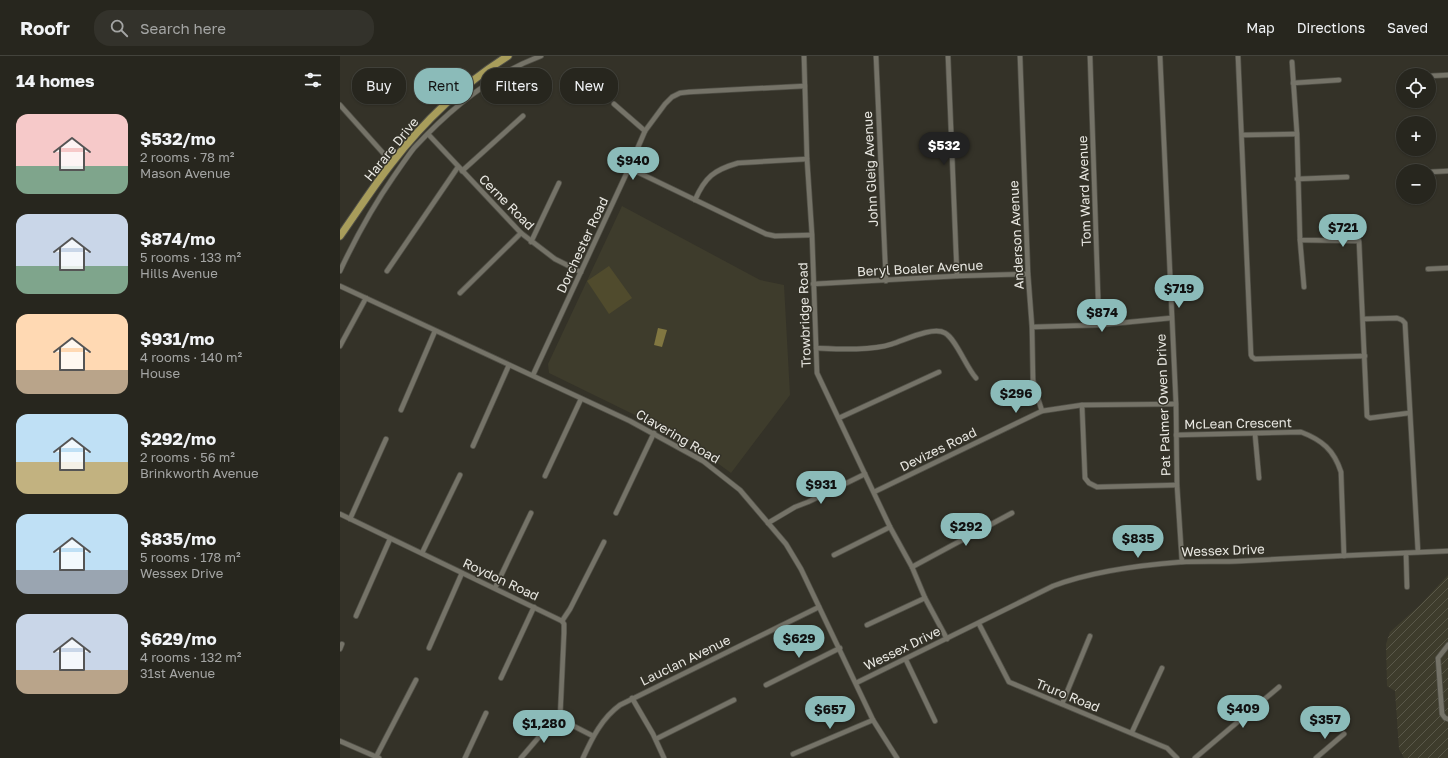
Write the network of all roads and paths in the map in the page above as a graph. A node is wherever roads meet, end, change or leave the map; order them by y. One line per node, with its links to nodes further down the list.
1 (508, 56): 24 (main road, Harare Drive)
2 (542, 56): 20 (street)
3 (804, 56): 15 (street, Trowbridge Road)
4 (876, 56): 46 (street, John Gleig Avenue)
5 (948, 56): 45 (street)
6 (1020, 56): 44 (street, Anderson Avenue)
7 (1090, 56): 54 (street, Tom Ward Avenue)
8 (1160, 56): 52 (street, Pat Palmer Owen Drive)
9 (1238, 56): 22 (street)
10 (1292, 62): 14 (street)
11 (1448, 75): 12 (street)
12 (1436, 76)
13 (1338, 80): 14 (street)
14 (1292, 83): 21 (street)
15 (805, 86): 19 (street, Dorchester Road); 23 (street, Trowbridge Road)
16 (614, 104): 19 (street)
17 (340, 105): 24 (street)
18 (523, 116): 28 (street)
19 (645, 131): 26 (street, Dorchester Road)
20 (428, 134): 25 (street, Cerne Road); 41 (street)
21 (1297, 134): 22 (street); 31 (street)
22 (1242, 135): 59 (street)
23 (807, 159): 33 (street); 35 (street, Trowbridge Road)
24 (392, 163): 36 (main road, Harare Drive)
25 (458, 167): 28 (street, Cerne Road); 42 (street)
26 (629, 168): 33 (street); 43 (street, Dorchester Road)
27 (1448, 171): 29 (street)
28 (462, 172): 34 (street, Cerne Road)
29 (1436, 172)
30 (1347, 177): 31 (street)
31 (1297, 179): 37 (street)
32 (560, 183): 38 (street)
33 (695, 200): 35 (street)
34 (521, 232): 38 (street, Cerne Road); 50 (street)
35 (812, 235): 47 (street, Trowbridge Road)
36 (340, 236)
37 (1300, 240): 49 (street); 53 (street)
38 (532, 242): 43 (street, Cerne Road)
39 (1448, 268): 40 (street)
40 (1428, 269)
41 (340, 271)
42 (387, 271)
43 (581, 272): 62 (street, Dorchester Road)
44 (1028, 274): 45 (street, Beryl Boaler Avenue); 55 (street, Anderson Avenue)
45 (957, 276): 46 (street, Beryl Boaler Avenue)
46 (886, 281): 47 (street, Beryl Boaler Avenue)
47 (814, 284): 58 (street, Trowbridge Road)
48 (340, 286): 51 (street, Clavering Road)
49 (1304, 286)
50 (460, 294)
51 (366, 298): 56 (street, Clavering Road); 57 (street)
52 (1171, 318): 54 (street); 65 (street, Pat Palmer Owen Drive)
53 (1363, 319): 59 (street); 69 (street)
54 (1100, 325): 55 (street)
55 (1032, 327): 68 (street, Anderson Avenue)
56 (435, 330): 60 (street, Clavering Road); 67 (street)
57 (340, 346)
58 (816, 348): 63 (street); 70 (street, Trowbridge Road)
59 (1365, 356): 69 (street)
60 (509, 365): 62 (street, Clavering Road); 75 (street)
61 (939, 372): 70 (street)
62 (533, 375): 64 (street, Clavering Road)
63 (976, 378)
64 (581, 399): 71 (street, Clavering Road); 78 (street)
65 (1176, 404): 66 (street, Devizes Road); 73 (street, Pat Palmer Owen Drive)
66 (1082, 405): 68 (street, Devizes Road); 80 (street)
67 (401, 410)
68 (1042, 411): 81 (street, Devizes Road)
69 (1409, 413): 92 (street)
70 (839, 418): 76 (street, Trowbridge Road)
71 (654, 433): 83 (street); 87 (street, Clavering Road)
72 (1255, 434): 73 (street, McLean Crescent); 79 (street); 96 (street, McLean Crescent)
73 (1176, 435): 80 (street, Pat Palmer Owen Drive)
74 (386, 439): 86 (street)
75 (473, 446)
76 (866, 474): 81 (street, Trowbridge Road); 87 (street)
77 (460, 475): 93 (street)
78 (545, 476)
79 (1259, 478)
80 (1177, 485): 97 (street, Pat Palmer Owen Drive)
81 (874, 492): 88 (street, Trowbridge Road)
82 (531, 513): 101 (street)
83 (616, 513)
84 (1012, 513): 98 (street)
85 (340, 514): 86 (street, Roydon Road)
86 (350, 519): 89 (street, Roydon Road)
87 (768, 523): 104 (street, Clavering Road)
88 (890, 527): 95 (street); 98 (street, Trowbridge Road)
89 (390, 539): 93 (street, Roydon Road); 105 (street)
90 (604, 542): 106 (street)
91 (1448, 551): 92 (street, Wessex Drive)
92 (1418, 552): 94 (street, Wessex Drive)
93 (422, 553): 99 (street, Roydon Road)
94 (1406, 553): 96 (street, Wessex Drive); 100 (street)
95 (834, 555)
96 (1344, 556): 97 (street, Wessex Drive)
97 (1182, 562): 107 (street, Wessex Drive)
98 (912, 567): 102 (street, Trowbridge Road)
99 (462, 572): 101 (street, Roydon Road); 112 (street)
100 (1406, 587)
101 (495, 588): 103 (street, Roydon Road)
102 (925, 598): 108 (street); 110 (street, Trowbridge Road)
103 (534, 607): 106 (street, Roydon Road); 116 (street)
104 (819, 607): 113 (street, Clavering Road); 121 (street, Lauclan Avenue)
105 (356, 616)
106 (562, 621): 125 (street)
107 (979, 624): 110 (street, Wessex Drive); 123 (street, Truro Road)
108 (867, 625)
109 (1090, 636): 123 (street)
110 (947, 639): 114 (street, Wessex Drive)
111 (1448, 645): 126 (street)
112 (429, 648)
113 (840, 648): 118 (street, Clavering Road); 119 (street)
114 (906, 660): 118 (street, Wessex Drive); 128 (street)
115 (1162, 668): 129 (street)
116 (501, 678)
117 (416, 680): 135 (street)
118 (856, 683): 127 (street, Clavering Road)
119 (766, 684)
120 (1280, 687): 142 (street)
121 (632, 698): 131 (street, Lauclan Avenue); 132 (street)
122 (734, 700): 132 (street)
123 (1062, 704): 129 (street, Truro Road)
124 (486, 713): 136 (street)
125 (560, 719): 131 (street); 137 (street)
126 (1448, 719)
127 (873, 720): 134 (street); 140 (street, Clavering Road)
128 (935, 721)
129 (1132, 732): 141 (street, Truro Road)
130 (1344, 734): 143 (street)
131 (593, 736): 138 (street, Lauclan Avenue)
132 (656, 739): 139 (street)
133 (340, 741): 135 (street)
134 (794, 754)
135 (378, 757)
136 (465, 758)
137 (521, 758)
138 (583, 758)
139 (664, 758)
140 (897, 758)
141 (1177, 758)
142 (1195, 758)
143 (1316, 758)

